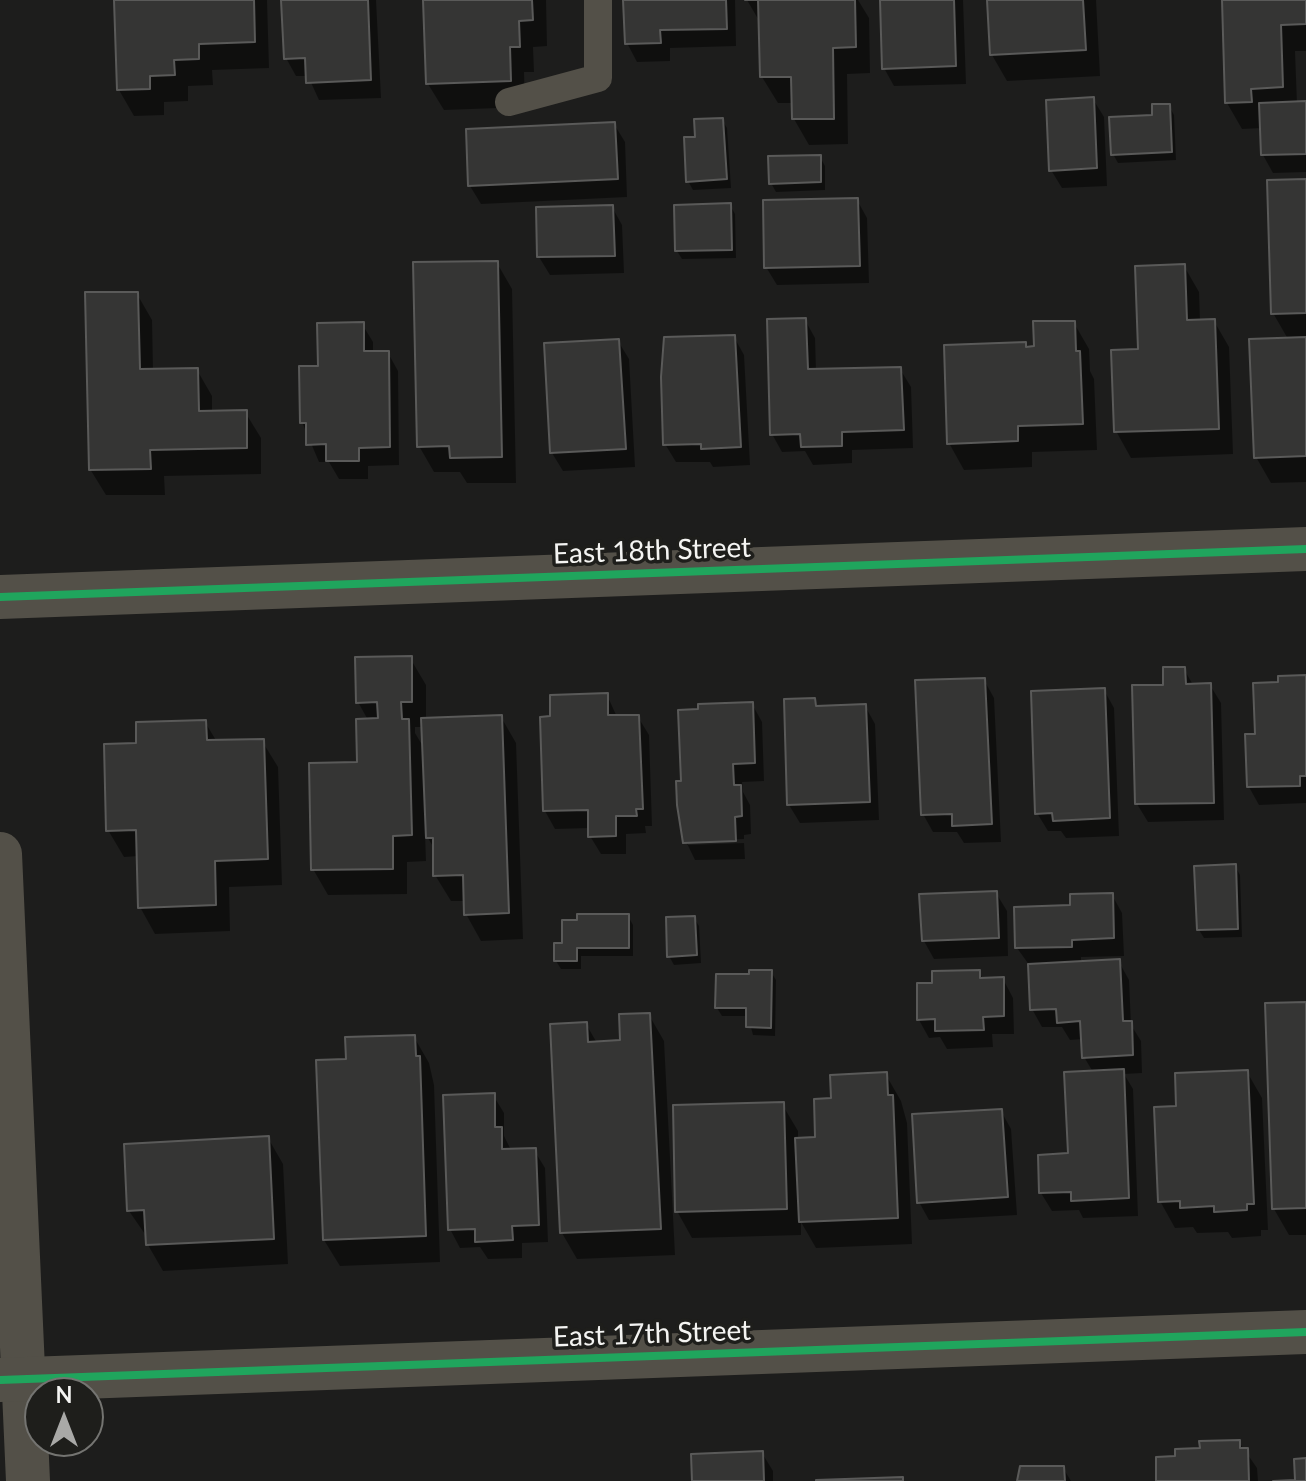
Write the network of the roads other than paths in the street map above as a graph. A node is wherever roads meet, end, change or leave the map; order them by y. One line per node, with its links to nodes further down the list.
1 (598, 0): 2 (lane)
2 (509, 102)
3 (1306, 549): 4 (street, East 18th Street)
4 (0, 597)
5 (0, 854): 7 (street)
6 (1306, 1332): 7 (street, East 17th Street)
7 (12, 1379): 8 (street)
8 (28, 1481)

